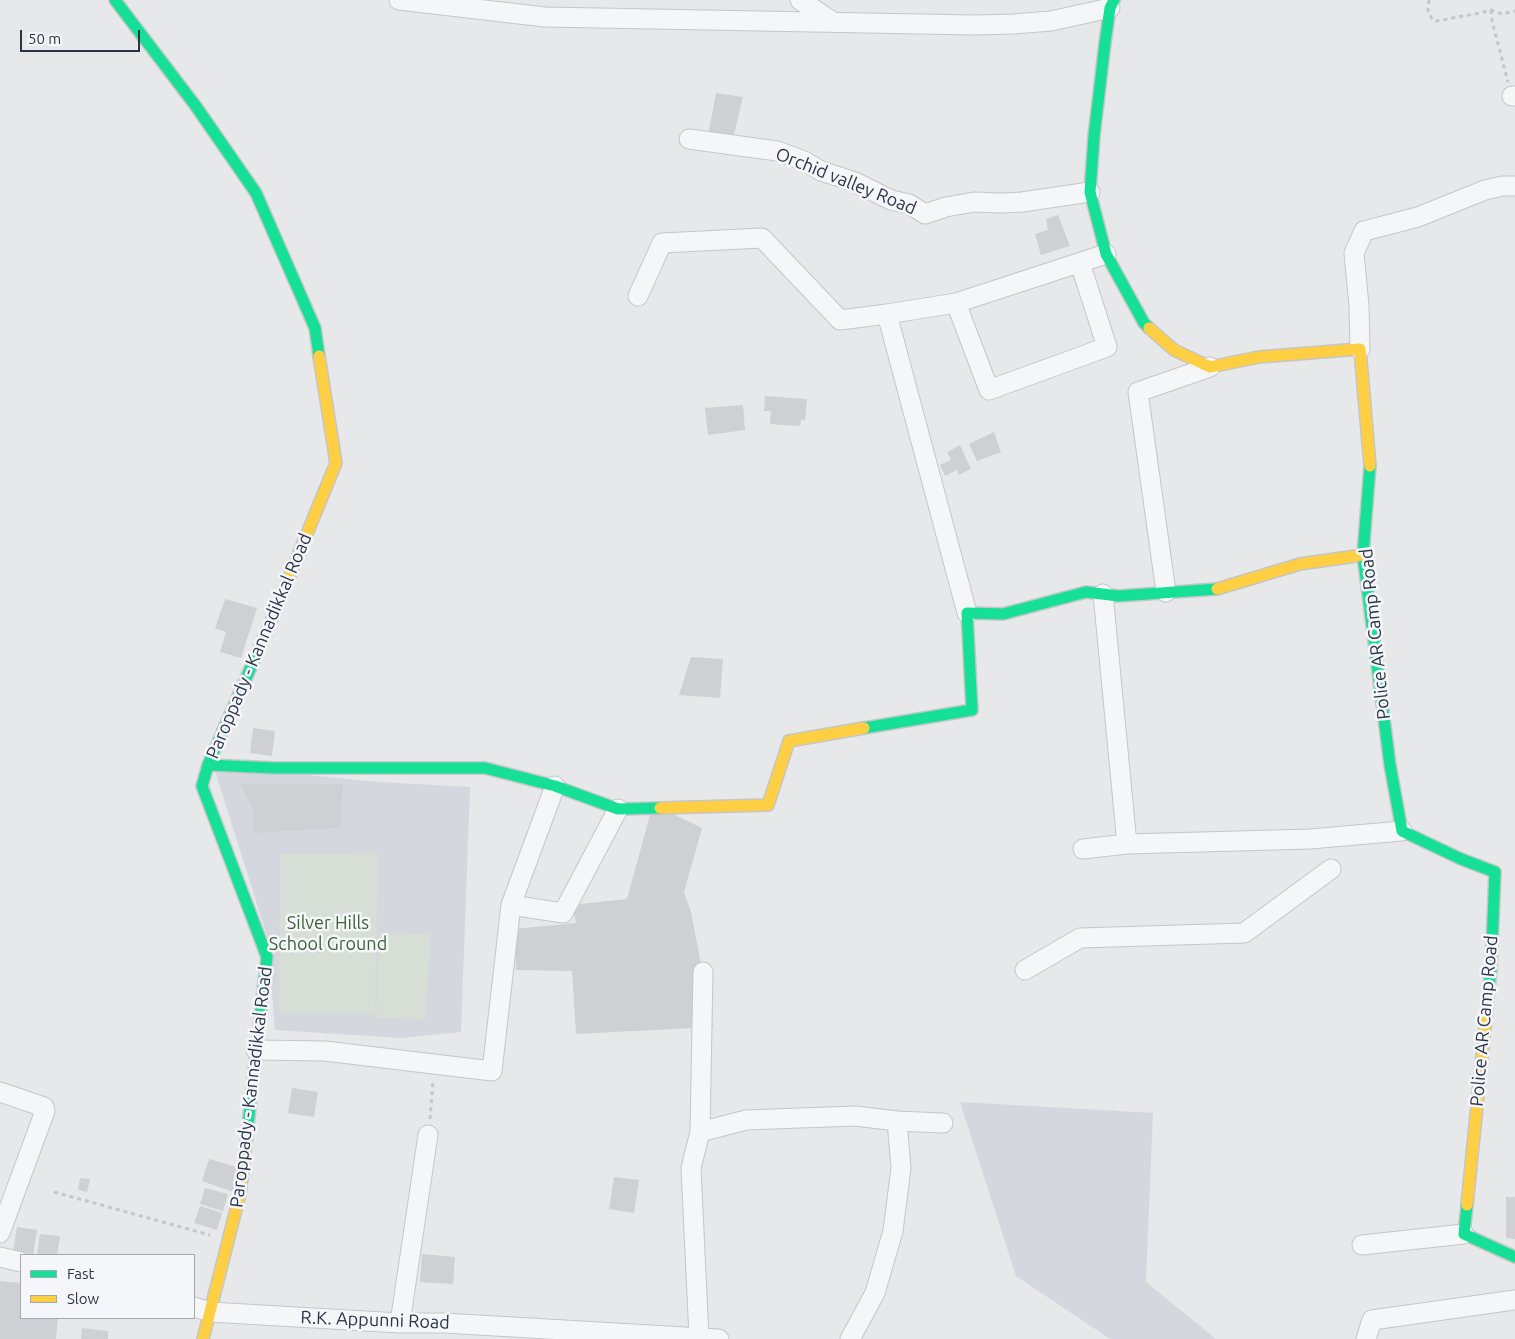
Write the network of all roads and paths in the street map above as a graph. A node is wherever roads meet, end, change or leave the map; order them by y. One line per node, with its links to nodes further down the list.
1 (115, 0): 24 (street, Paroppady - Kannadikkal Road)
2 (399, 0): 8 (street)
3 (800, 0): 8 (street)
4 (1429, 0): 6 (path)
5 (1112, 4): 8 (street); 12 (street)
6 (1491, 10): 7 (path); 9 (path)
7 (1515, 11)
8 (833, 22)
9 (1514, 96)
10 (689, 139): 12 (street, Orchid valley Road)
11 (1515, 186): 18 (street)
12 (1090, 192): 13 (street)
13 (1106, 254): 14 (street); 19 (street)
14 (1080, 263): 16 (street); 16 (street)
15 (638, 296): 17 (street)
16 (956, 303): 17 (street)
17 (887, 314): 23 (street)
18 (1360, 349): 19 (street); 20 (street, Police AR Camp Road)
19 (1210, 366): 21 (street)
20 (1363, 555): 21 (street); 27 (street, Police AR Camp Road)
21 (1166, 592): 22 (street)
22 (1103, 594): 23 (street); 28 (street)
23 (967, 613): 26 (street)
24 (208, 765): 25 (street); 34 (street, Paroppady - Kannadikkal Road)
25 (555, 786): 26 (street); 31 (street)
26 (618, 809): 31 (street)
27 (1402, 831): 28 (street); 43 (street, Police AR Camp Road)
28 (1127, 844): 29 (street)
29 (1083, 848)
30 (1331, 869): 32 (street)
31 (511, 905): 35 (street)
32 (1025, 970)
33 (703, 972): 39 (street)
34 (256, 1050): 35 (street); 44 (street, Paroppady - Kannadikkal Road)
35 (435, 1064): 40 (path)
36 (0, 1092): 42 (street)
37 (897, 1121): 38 (street); 39 (street); 55 (street)
38 (943, 1122)
39 (700, 1132): 52 (street)
40 (428, 1135): 51 (street)
41 (54, 1192): 44 (path)
42 (0, 1233)
43 (1464, 1234): 45 (street); 47 (street)
44 (228, 1240): 50 (street, Paroppady - Kannadikkal Road)
45 (1362, 1245)
46 (0, 1257): 48 (street)
47 (1515, 1257)
48 (20, 1262)
49 (1515, 1300): 56 (street)
50 (202, 1309): 51 (street, R.K. Appunni Road); 53 (street, Paroppady - Kannadikkal Road)
51 (400, 1323): 52 (street, R.K. Appunni Road)
52 (699, 1337): 54 (street, R.K. Appunni Road)
53 (204, 1339)
54 (719, 1339)
55 (850, 1339)
56 (1366, 1339)

